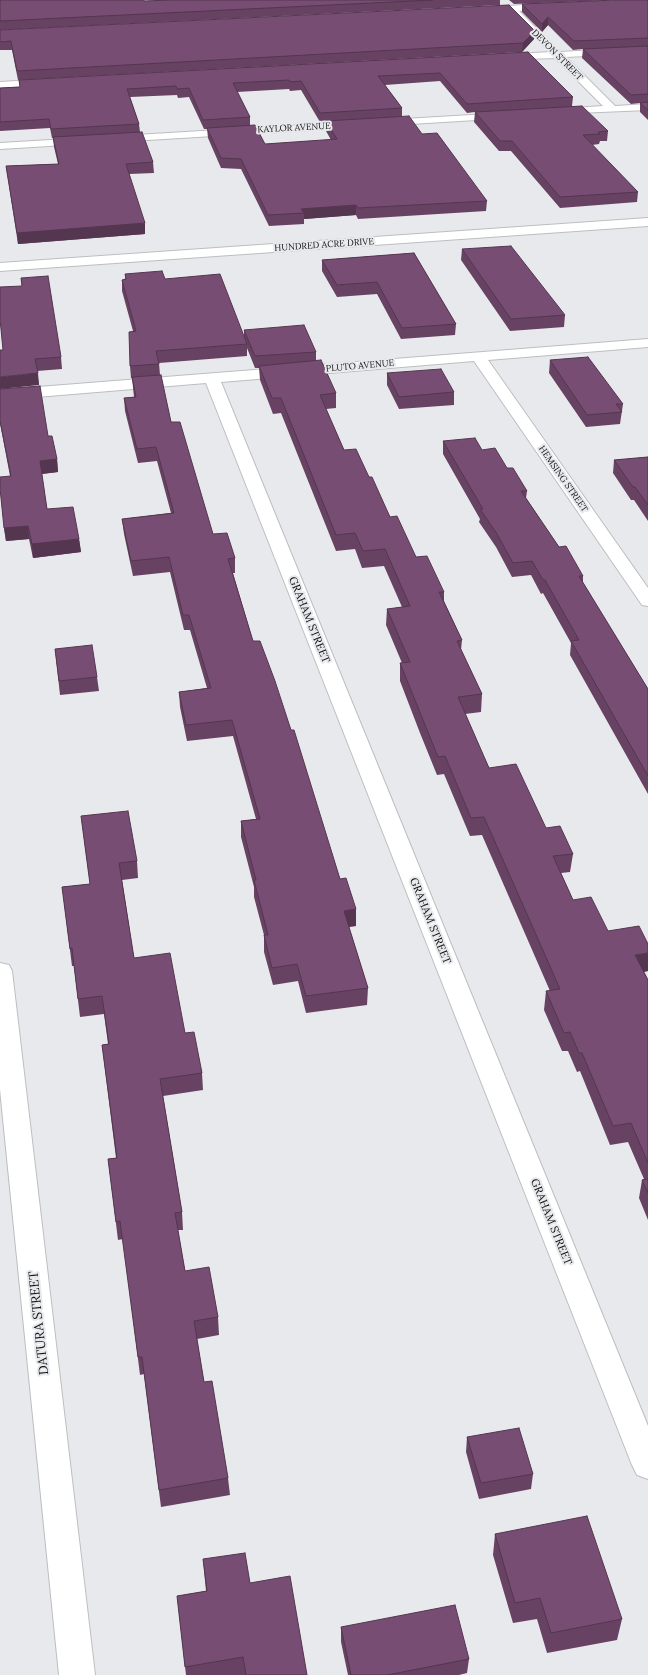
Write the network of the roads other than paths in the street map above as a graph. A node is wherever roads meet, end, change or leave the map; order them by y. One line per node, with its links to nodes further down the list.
1 (502, 0): 3 (street, DEVON STREET)
2 (564, 6): 3 (street)
3 (511, 8): 4 (street); 6 (street, DEVON STREET)
4 (471, 10)
5 (648, 50): 6 (street)
6 (557, 55): 7 (street); 11 (street, DEVON STREET)
7 (493, 58)
8 (56, 82): 9 (street)
9 (0, 85)
10 (648, 107): 11 (street)
11 (612, 109): 12 (street)
12 (549, 113)
13 (517, 115): 14 (street, KAYLOR AVENUE)
14 (0, 146)
15 (648, 222): 16 (street, HUNDRED ACRE DRIVE)
16 (0, 268)
17 (648, 343): 18 (street, PLUTO AVENUE)
18 (478, 356): 19 (street, PLUTO AVENUE); 21 (street, HEMSING STREET)
19 (212, 378): 20 (street, PLUTO AVENUE); 23 (street, GRAHAM STREET)
20 (0, 395)
21 (648, 601)
22 (0, 972): 24 (street, DATURA STREET)
23 (648, 1465)
24 (77, 1675)

